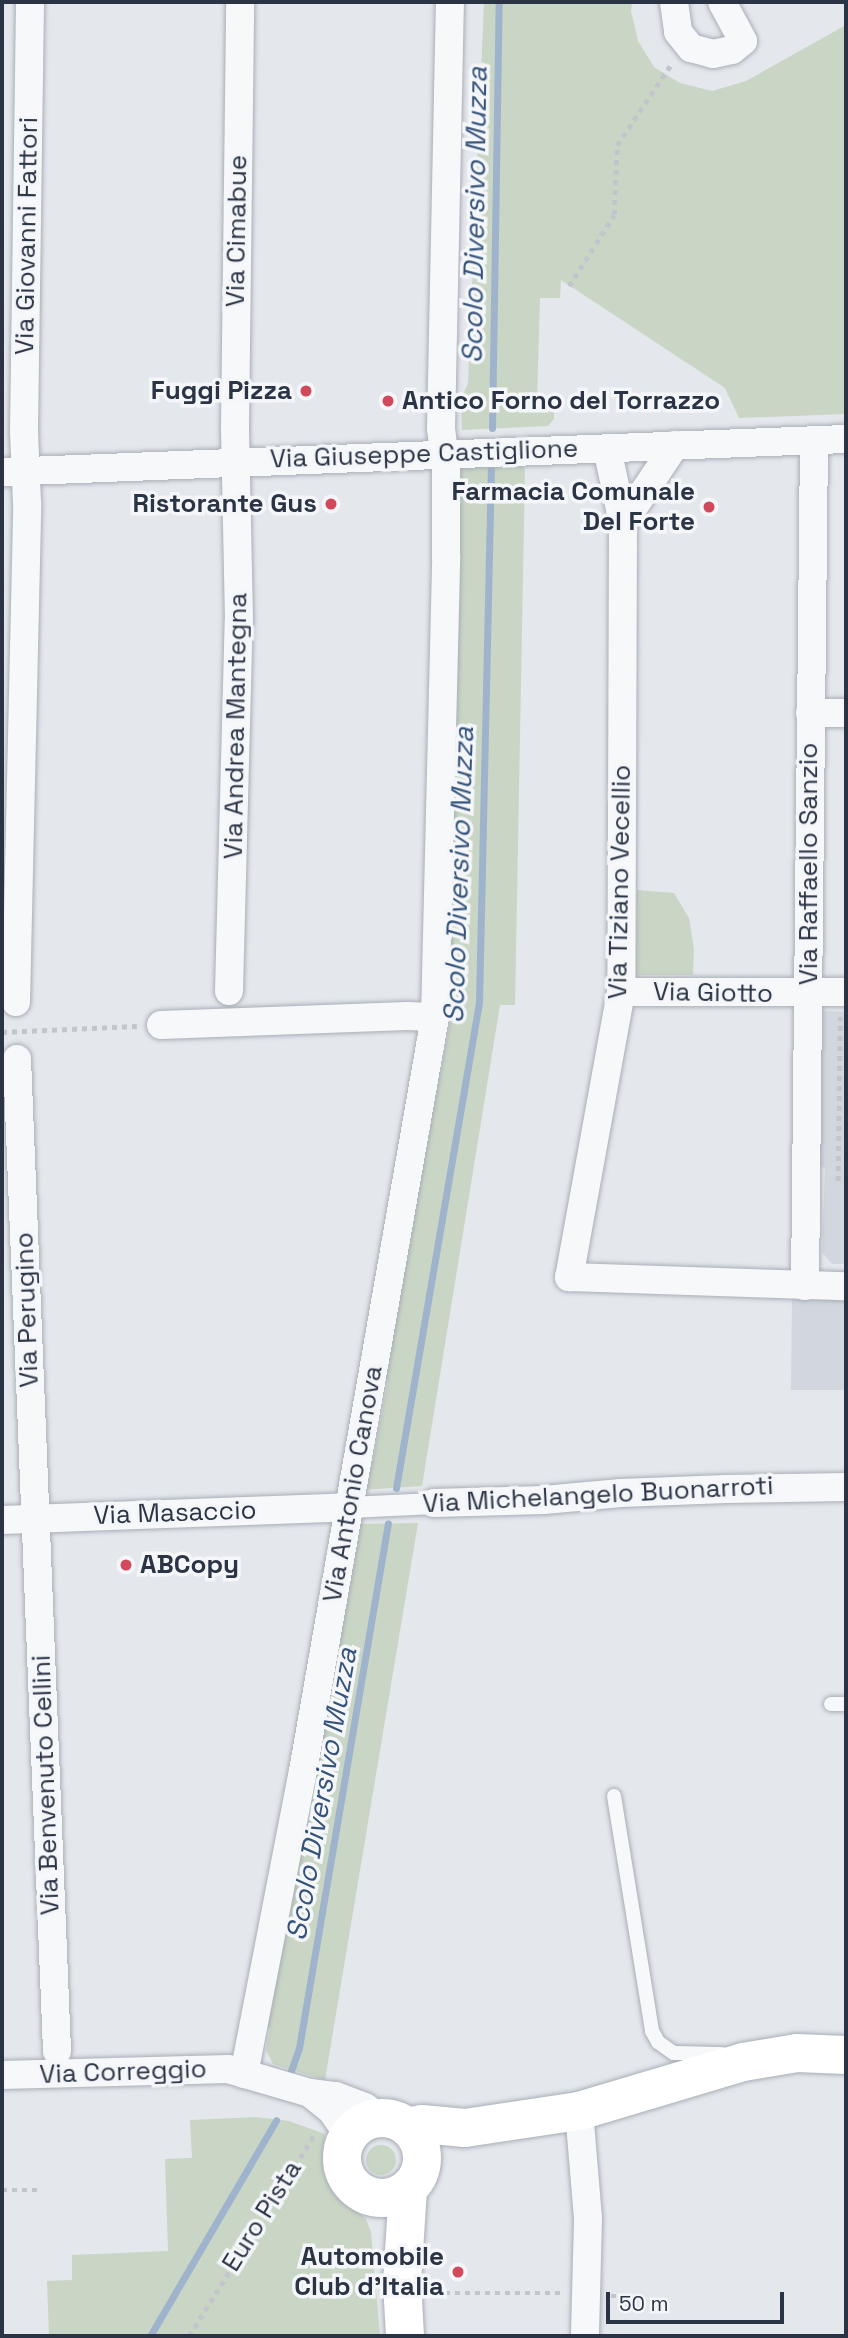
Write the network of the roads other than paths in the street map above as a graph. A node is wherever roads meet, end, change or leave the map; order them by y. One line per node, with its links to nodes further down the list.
1 (30, 2): 13 (street, Via Giovanni Fattori)
2 (240, 2): 12 (street, Via Cimabue)
3 (450, 2): 11 (street, Via Antonio Canova)
4 (674, 2): 5 (street)
5 (722, 2)
6 (846, 439): 7 (street, Via Giuseppe Castiglione)
7 (814, 442): 8 (street, Via Giuseppe Castiglione); 16 (street, Via Raffaello Sanzio)
8 (675, 445): 9 (street, Via Giuseppe Castiglione); 14 (street)
9 (641, 447): 10 (street, Via Giuseppe Castiglione); 14 (street)
10 (607, 448): 11 (street, Via Giuseppe Castiglione); 15 (street, Via Tiziano Vecellio)
11 (445, 455): 12 (street, Via Giuseppe Castiglione); 23 (street, Via Antonio Canova)
12 (236, 460): 13 (street, Via Giuseppe Castiglione); 18 (street, Via Andrea Mantegna)
13 (14, 471): 22 (street, Via Giovanni Fattori)
14 (640, 494): 15 (street)
15 (622, 523): 19 (street, Via Tiziano Vecellio)
16 (810, 713): 17 (street); 21 (street, Via Raffaello Sanzio)
17 (846, 713)
18 (229, 991)
19 (621, 992): 21 (street, Via Giotto); 26 (street, Via Tiziano Vecellio)
20 (843, 992): 21 (street, Via Giotto)
21 (808, 993): 26 (street, Via Raffaello Sanzio)
22 (16, 1002)
23 (435, 1017): 24 (street); 30 (street, Via Antonio Canova)
24 (161, 1025)
25 (17, 1059): 31 (street, Via Perugino)
26 (805, 1286): 27 (street)
27 (846, 1286)
28 (846, 1487): 29 (street, Via Michelangelo Buonarroti)
29 (434, 1503): 30 (street, Via Michelangelo Buonarroti)
30 (349, 1507): 31 (street, Via Masaccio); 37 (street, Via Antonio Canova)
31 (36, 1519): 32 (street, Via Masaccio); 34 (street, Via Benvenuto Cellini)
32 (2, 1520)
33 (614, 1796): 36 (lane)
34 (57, 2051)
35 (846, 2055): 36 (main road)
36 (743, 2062): 39 (main road)
37 (244, 2074): 38 (street, Via Correggio); 40 (street, Via Correggio)
38 (2, 2075)
39 (579, 2111): 41 (main road); 44 (street)
40 (356, 2117): 41 (main road); 42 (main road); 42 (main road)
41 (466, 2128): 42 (main road)
42 (402, 2184): 43 (main road)
43 (405, 2336)
44 (585, 2336)

